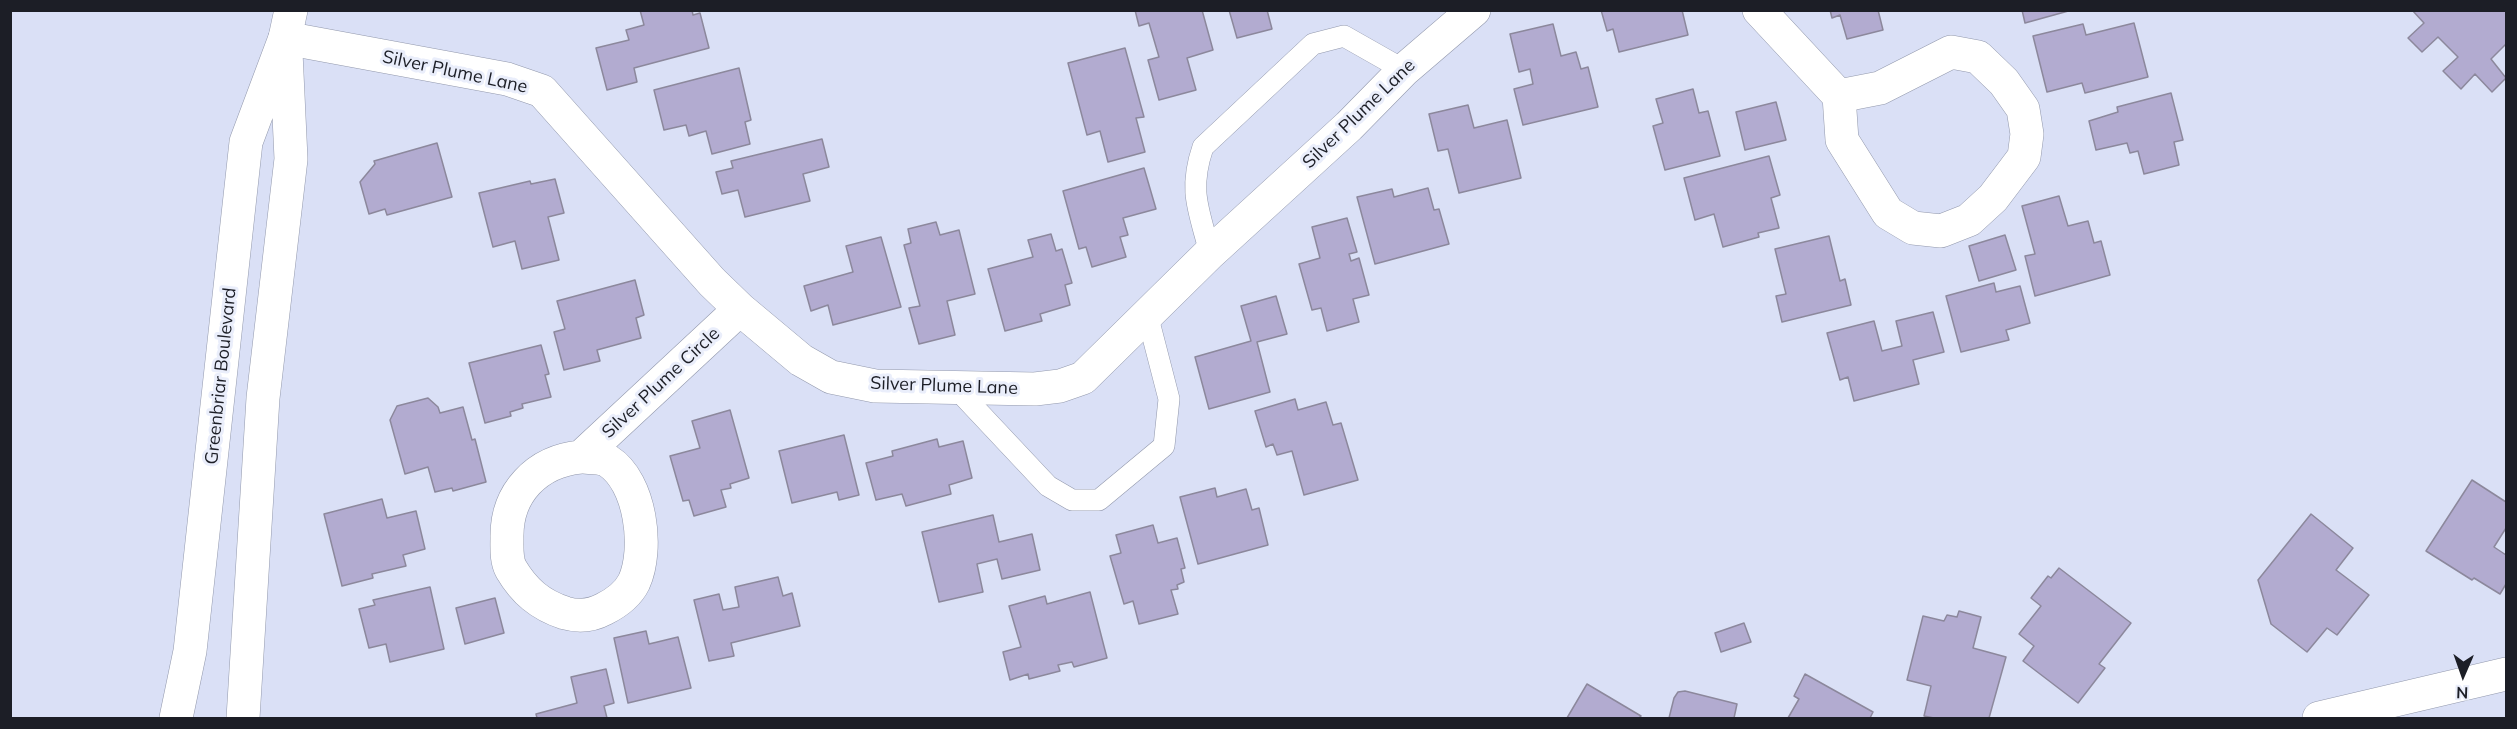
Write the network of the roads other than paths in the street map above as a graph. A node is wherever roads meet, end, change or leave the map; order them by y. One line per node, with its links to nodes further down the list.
1 (1474, 10): 4 (street, Silver Plume Lane)
2 (1759, 10): 5 (street)
3 (288, 24): 7 (street, Silver Plume Lane); 12 (street, Greenbriar Boulevard); 13 (street)
4 (1404, 70): 6 (street, Silver Plume Lane); 6 (lane)
5 (1839, 96): 5 (street)
6 (1210, 253): 8 (street, Silver Plume Lane)
7 (740, 309): 9 (street, Silver Plume Lane); 10 (street, Silver Plume Circle)
8 (1147, 314): 9 (street, Silver Plume Lane); 9 (lane)
9 (955, 387)
10 (581, 457): 10 (street, Silver Plume Circle)
11 (2506, 674): 14 (street)
12 (176, 718)
13 (243, 718)
14 (2319, 718)

